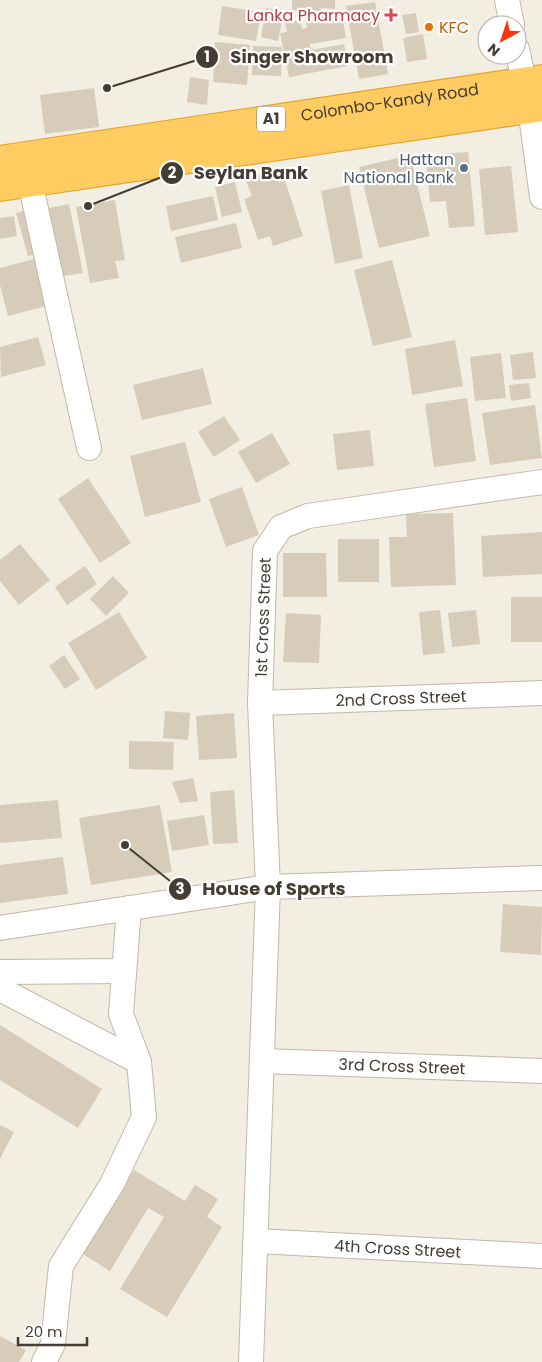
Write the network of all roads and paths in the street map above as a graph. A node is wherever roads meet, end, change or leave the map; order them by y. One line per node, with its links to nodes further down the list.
1 (507, 0): 2 (street)
2 (510, 15)
3 (525, 65): 4 (street)
4 (533, 80): 5 (street); 6 (highway, Colombo-Kandy Road / A1)
5 (536, 108): 7 (highway, Colombo-Kandy Road / A1); 9 (street)
6 (0, 160)
7 (30, 182): 8 (highway, Colombo-Kandy Road / A1); 10 (street)
8 (0, 187)
9 (542, 197)
10 (89, 448)
11 (542, 482): 13 (street, 1st Cross Street)
12 (542, 694): 13 (street, 2nd Cross Street)
13 (260, 703): 15 (street, 1st Cross Street)
14 (542, 878): 15 (street)
15 (268, 887): 16 (street); 21 (street, 1st Cross Street)
16 (129, 908): 17 (street); 18 (street)
17 (0, 928)
18 (124, 971): 19 (street); 22 (street)
19 (0, 972)
20 (0, 990): 22 (street)
21 (262, 1061): 23 (street, 3rd Cross Street); 24 (street, 1st Cross Street)
22 (139, 1062): 26 (street)
23 (542, 1071)
24 (256, 1241): 25 (street, 4th Cross Street); 27 (street, 1st Cross Street)
25 (542, 1256)
26 (44, 1362)
27 (251, 1362)

